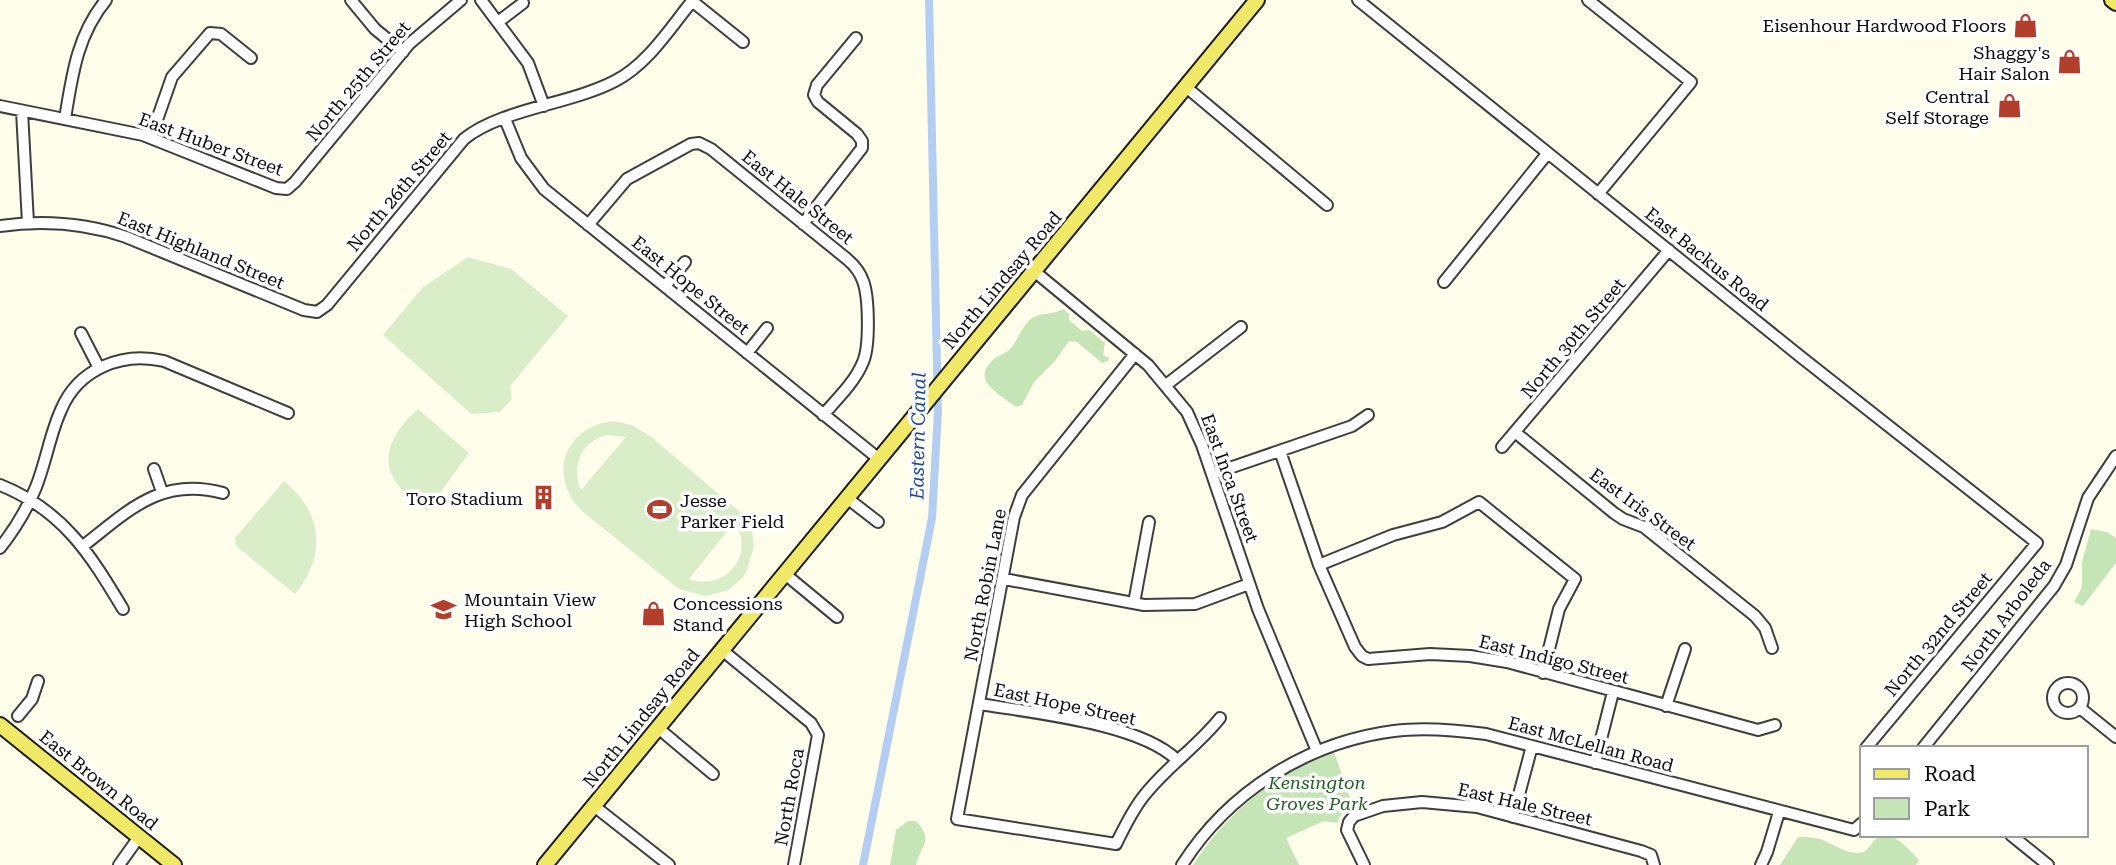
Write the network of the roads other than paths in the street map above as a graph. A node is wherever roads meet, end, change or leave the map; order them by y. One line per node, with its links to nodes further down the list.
1 (106, 0): 22 (street)
2 (351, 0): 15 (street)
3 (461, 0): 15 (street, North 25th Street)
4 (481, 0): 12 (street)
5 (1257, 0): 17 (main road, North Lindsay Road)
6 (1358, 0): 24 (street, East Backus Road)
7 (1588, 0): 26 (street)
8 (2112, 0): 11 (main road)
9 (689, 1): 14 (street); 19 (street, North 26th Street)
10 (523, 3): 12 (street)
11 (2116, 3)
12 (498, 22): 19 (street)
13 (856, 38): 29 (street)
14 (743, 42)
15 (403, 52): 25 (street, North 25th Street)
16 (251, 58): 23 (street)
17 (1185, 87): 27 (street); 34 (main road, North Lindsay Road)
18 (0, 106): 20 (street, East Huber Street)
19 (544, 106): 21 (street, North 26th Street)
20 (22, 111): 22 (street, East Huber Street); 28 (street)
21 (505, 119): 30 (street, East Hope Street); 37 (street, North 26th Street)
22 (65, 120): 23 (street, East Huber Street)
23 (151, 137): 25 (street, East Huber Street)
24 (1547, 154): 26 (street, East Backus Road); 35 (street)
25 (287, 189)
26 (1598, 194): 32 (street, East Backus Road)
27 (1327, 205)
28 (28, 223): 31 (street, East Highland Street); 37 (street, East Highland Street)
29 (803, 224): 30 (street, East Hale Street); 46 (street, East Hale Street)
30 (588, 225): 36 (street, East Hope Street)
31 (0, 226)
32 (1669, 250): 48 (street, North 30th Street); 62 (street, East Backus Road)
33 (684, 262): 36 (street)
34 (1034, 271): 42 (street, East Inca Street); 52 (main road, North Lindsay Road)
35 (1444, 282)
36 (665, 286): 41 (street, East Hope Street)
37 (317, 312)
38 (1241, 327): 44 (street)
39 (767, 328): 41 (street)
40 (80, 333): 43 (street)
41 (747, 353): 46 (street, East Hope Street)
42 (1135, 354): 44 (street, East Inca Street); 67 (street, North Robin Lane)
43 (99, 368): 45 (street); 59 (street)
44 (1167, 385): 54 (street, East Inca Street)
45 (288, 413)
46 (823, 415): 52 (street, East Hope Street)
47 (1368, 415): 50 (street)
48 (1516, 433): 49 (street, North 30th Street); 72 (street, East Iris Street)
49 (1502, 447)
50 (1280, 451): 54 (street); 65 (street, East Indigo Street)
51 (2116, 456): 89 (street, North Arboleda)
52 (879, 459): 58 (main road, North Lindsay Road)
53 (154, 469): 56 (street)
54 (1212, 474): 68 (street, East Inca Street)
55 (0, 485): 59 (street)
56 (162, 492): 57 (street); 63 (street)
57 (223, 493)
58 (848, 498): 60 (street); 66 (main road, North Lindsay Road)
59 (30, 500): 63 (street); 64 (street)
60 (878, 522)
61 (1149, 522): 69 (street)
62 (2037, 543): 88 (street, North 32nd Street)
63 (83, 546): 70 (street)
64 (0, 548)
65 (1319, 565): 75 (street, East Indigo Street); 75 (street)
66 (785, 574): 71 (street); 74 (main road, North Lindsay Road)
67 (1004, 579): 69 (street); 78 (street, North Robin Lane)
68 (1249, 584): 69 (street); 90 (street, East Inca Street)
69 (1134, 603)
70 (123, 609)
71 (837, 617)
72 (1772, 648)
73 (1685, 649): 79 (street)
74 (722, 650): 85 (main road, North Lindsay Road); 105 (street, North Roca)
75 (1543, 673): 77 (street, East Indigo Street)
76 (38, 681): 81 (street)
77 (1612, 692): 79 (street, East Indigo Street); 92 (street)
78 (980, 704): 91 (street, East Hope Street); 91 (street, North Robin Lane)
79 (1666, 706): 84 (street, East Indigo Street)
80 (2080, 708): 86 (street)
81 (18, 716)
82 (1220, 718): 91 (street)
83 (0, 725): 98 (main road, East Brown Road)
84 (1775, 725)
85 (657, 728): 93 (street); 94 (main road, North Lindsay Road)
86 (2116, 737)
87 (1532, 746): 90 (street, East McLellan Road); 92 (street, East McLellan Road); 96 (street)
88 (1868, 746)
89 (1925, 746)
90 (1317, 751): 106 (street, East McLellan Road)
91 (1177, 760)
92 (1595, 763): 95 (street, East McLellan Road)
93 (713, 774)
94 (594, 806): 103 (main road, North Lindsay Road); 104 (street)
95 (1779, 812): 97 (street, East McLellan Road); 108 (street)
96 (1513, 817): 100 (street, East Hale Street); 107 (street, East Hale Street)
97 (1858, 827)
98 (139, 837): 101 (street); 102 (main road, East Brown Road)
99 (2013, 837): 109 (street)
100 (1654, 862)
101 (118, 865)
102 (174, 865)
103 (545, 865)
104 (669, 865)
105 (794, 865)
106 (1182, 865)
107 (1364, 865)
108 (1761, 865)
109 (2048, 865)

